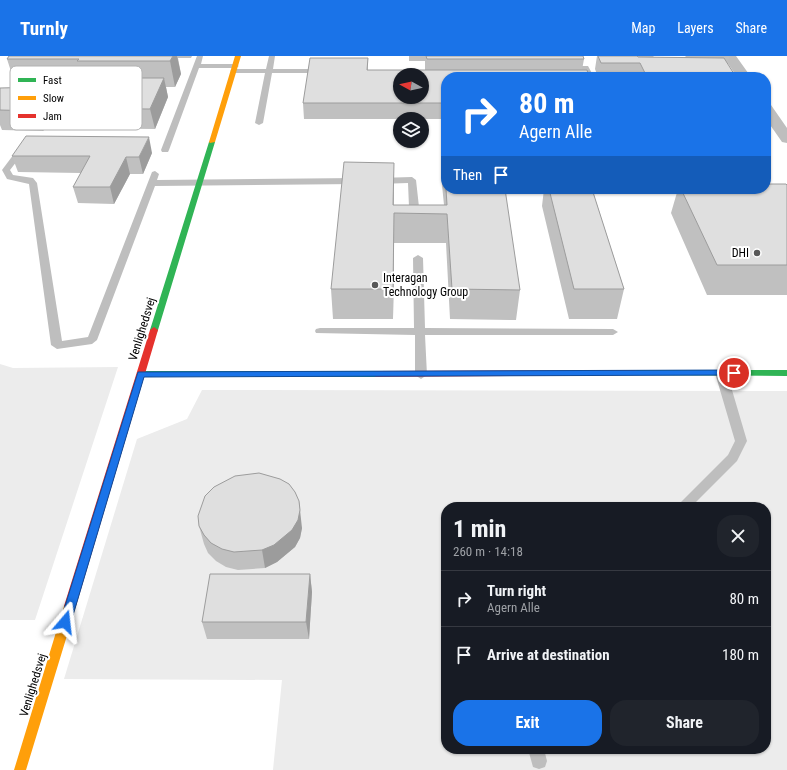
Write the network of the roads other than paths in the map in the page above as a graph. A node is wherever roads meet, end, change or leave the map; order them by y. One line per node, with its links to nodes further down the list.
1 (200, 56): 5 (lane)
2 (238, 56): 7 (street, Venlighedsvej)
3 (272, 56): 8 (lane)
4 (730, 56): 11 (street)
5 (197, 66): 7 (lane); 16 (lane)
6 (562, 68): 10 (lane)
7 (235, 69): 8 (lane); 17 (street, Venlighedsvej)
8 (269, 71): 9 (lane); 13 (lane)
9 (330, 71)
10 (587, 72)
11 (741, 72)
12 (771, 116): 14 (street)
13 (259, 123)
14 (787, 139)
15 (27, 143): 17 (lane)
16 (165, 150)
17 (200, 182): 18 (lane); 24 (street, Venlighedsvej)
18 (414, 207)
19 (418, 258): 21 (lane)
20 (320, 331): 21 (lane)
21 (420, 332): 22 (lane); 26 (lane)
22 (613, 332)
23 (787, 373): 25 (street)
24 (141, 374): 26 (street); 28 (street, Venlighedsvej)
25 (721, 374): 26 (street); 27 (lane)
26 (421, 375)
27 (688, 502)
28 (20, 770)

